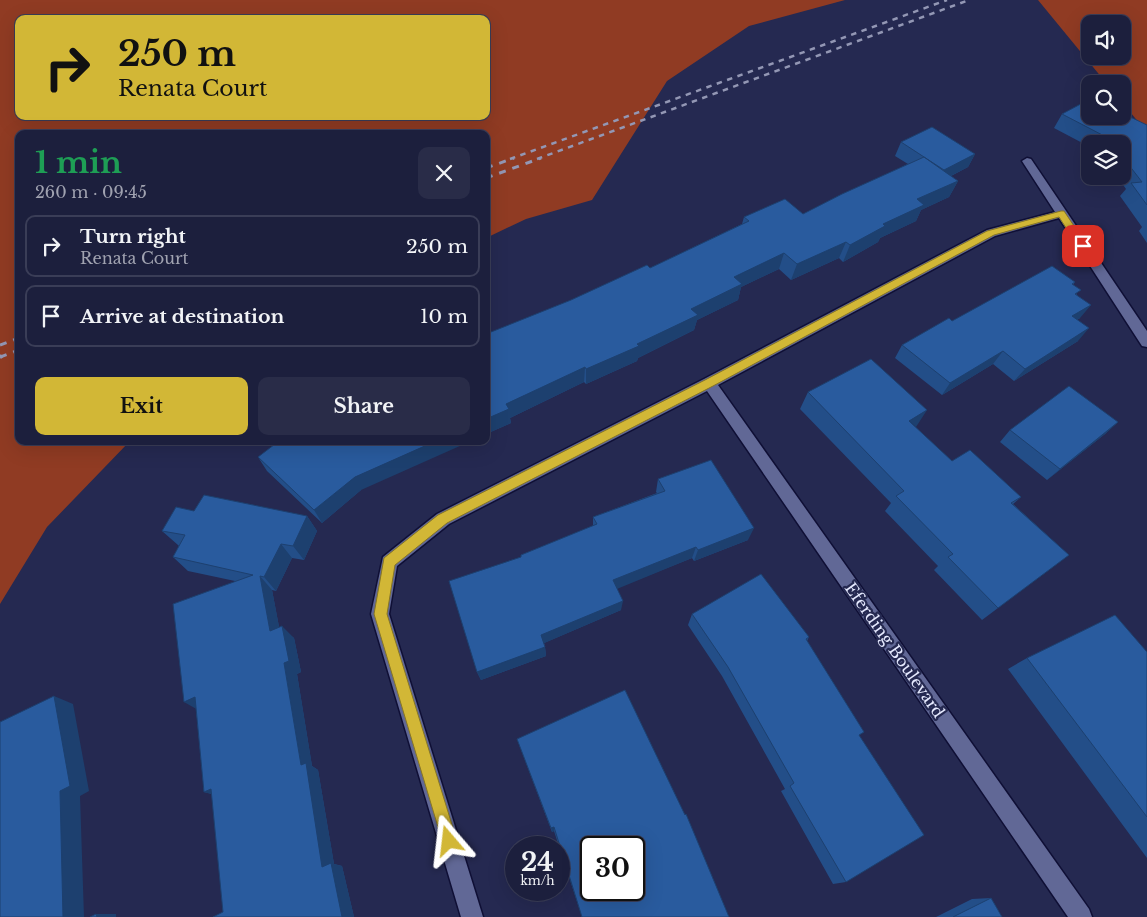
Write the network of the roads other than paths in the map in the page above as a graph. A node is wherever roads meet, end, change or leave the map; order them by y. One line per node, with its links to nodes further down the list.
1 (1027, 161): 2 (street)
2 (1061, 214): 3 (street); 4 (street)
3 (1147, 342)
4 (709, 383): 5 (street); 6 (street, Eferding Boulevard)
5 (472, 917)
6 (1081, 917)

